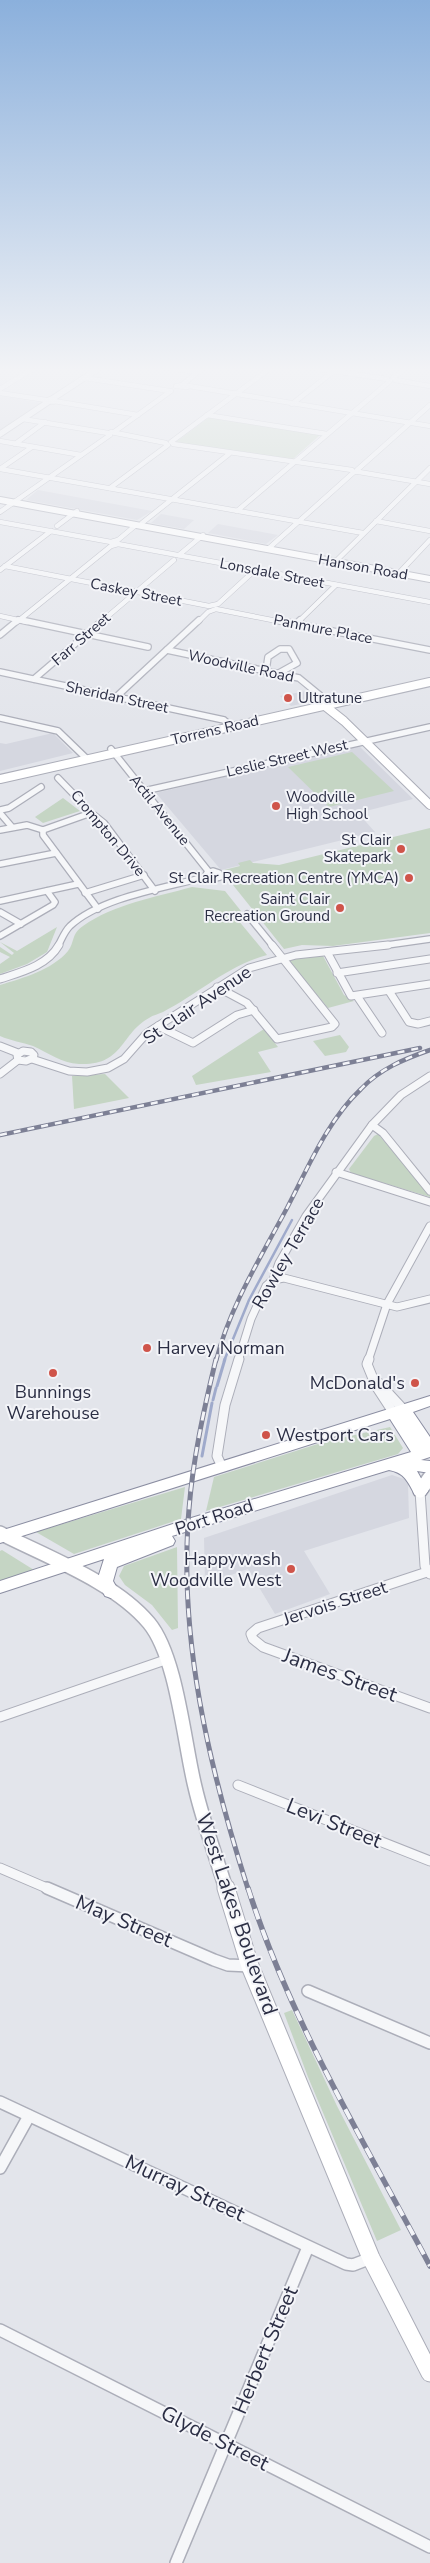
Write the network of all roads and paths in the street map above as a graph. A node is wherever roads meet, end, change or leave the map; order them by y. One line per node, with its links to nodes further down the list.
1 (38, 487): 10 (street)
2 (102, 487): 7 (street)
3 (188, 487): 9 (street)
4 (266, 487): 11 (street)
5 (338, 487): 16 (street)
6 (410, 487): 14 (street)
7 (110, 488): 9 (street)
8 (0, 499): 10 (main road, Hanson Road)
9 (172, 499): 11 (street); 17 (street)
10 (16, 502): 12 (street); 13 (main road, Hanson Road)
11 (237, 511): 16 (street)
12 (0, 512)
13 (75, 513): 17 (main road, Hanson Road); 18 (street)
14 (376, 521): 19 (street); 21 (street)
15 (0, 522): 20 (street)
16 (298, 522): 21 (street); 24 (street)
17 (139, 524): 20 (street); 22 (main road, Hanson Road)
18 (58, 526)
19 (430, 530)
20 (51, 532): 28 (street)
21 (363, 533): 27 (street)
22 (202, 536): 24 (main road, Hanson Road); 25 (street)
23 (430, 540): 31 (street)
24 (269, 548): 27 (main road, Hanson Road)
25 (179, 555): 30 (street, Lonsdale Street); 33 (street, Lonsdale Street)
26 (174, 560): 35 (street, Farr Street)
27 (336, 560): 31 (main road, Hanson Road)
28 (5, 566): 29 (street); 33 (street, Caskey Street)
29 (0, 570)
30 (255, 570): 34 (street, Lonsdale Street); 35 (street, Caskey Street)
31 (400, 572): 32 (main road, Hanson Road)
32 (430, 578)
33 (70, 579): 35 (street, Caskey Street); 38 (street)
34 (336, 585): 36 (street, Lonsdale Street); 39 (street)
35 (136, 592): 40 (street, Farr Street)
36 (430, 602)
37 (0, 616): 38 (street)
38 (18, 620): 40 (street); 41 (street)
39 (297, 624): 43 (street, Panmure Place); 44 (street, Panmure Place)
40 (86, 634): 42 (street); 49 (street, Farr Street)
41 (0, 635)
42 (148, 647)
43 (167, 650): 45 (street, Woodville Road); 51 (street)
44 (430, 650)
45 (266, 671): 47 (street, Woodville Road); 47 (street)
46 (0, 672): 49 (street, Sheridan Street)
47 (279, 673): 52 (street, Woodville Road)
48 (430, 678): 52 (main road, Torrens Road)
49 (34, 680): 51 (street, Sheridan Street)
50 (430, 682): 52 (main road, Torrens Road)
51 (116, 697): 54 (street, Sheridan Street)
52 (327, 705): 54 (main road, Torrens Road); 54 (main road, Torrens Road); 56 (main road, Woodville Road)
53 (0, 718): 58 (street)
54 (230, 725): 57 (main road, Torrens Road)
55 (430, 727): 56 (street, Leslie Street West)
56 (364, 741): 62 (street, Leslie Street West); 63 (main road, Woodville Road)
57 (112, 751): 58 (main road, Torrens Road); 62 (street, Actil Avenue)
58 (86, 757): 59 (main road, Torrens Road)
59 (5, 775)
60 (58, 778): 65 (street, Crompton Drive)
61 (41, 787): 64 (street)
62 (144, 791): 74 (street, Actil Avenue)
63 (430, 805)
64 (0, 812): 66 (street)
65 (88, 814): 68 (street); 71 (street, Crompton Drive)
66 (12, 827): 67 (street); 68 (street)
67 (0, 830)
68 (43, 830): 69 (street)
69 (56, 853): 70 (street); 72 (street)
70 (0, 864)
71 (144, 875): 74 (street, Crompton Drive); 75 (street)
72 (78, 884): 73 (street); 75 (street)
73 (47, 891): 76 (street); 80 (street)
74 (155, 891): 77 (street)
75 (85, 893): 77 (street)
76 (0, 901)
77 (98, 909): 87 (street)
78 (0, 912): 80 (street)
79 (247, 914): 84 (street)
80 (21, 924): 81 (street)
81 (0, 936)
82 (430, 939): 83 (street, St Clair Avenue)
83 (327, 952): 84 (street, St Clair Avenue); 86 (street)
84 (282, 958): 89 (street, St Clair Avenue); 92 (street)
85 (430, 959): 86 (street)
86 (337, 973): 91 (street)
87 (0, 979)
88 (429, 986): 90 (street)
89 (217, 988): 92 (street); 94 (street, St Clair Avenue)
90 (389, 991): 91 (street); 93 (street)
91 (357, 996): 95 (street)
92 (254, 1010): 94 (street)
93 (430, 1022)
94 (158, 1026): 97 (street, St Clair Avenue)
95 (382, 1033)
96 (0, 1046): 97 (street)
97 (18, 1056): 98 (street)
98 (0, 1074)
99 (430, 1076): 100 (street, Rowley Terrace)
100 (372, 1125): 101 (street, Rowley Terrace); 102 (street)
101 (336, 1172): 103 (street); 105 (street, Rowley Terrace)
102 (430, 1191)
103 (430, 1202)
104 (430, 1226): 107 (street)
105 (272, 1280): 107 (street); 112 (street, Rowley Terrace)
106 (430, 1299): 107 (street)
107 (387, 1304): 109 (street)
108 (430, 1401): 109 (highway)
109 (398, 1411): 110 (highway); 112 (highway)
110 (428, 1457): 111 (highway)
111 (384, 1464): 114 (highway); 115 (highway, Port Road)
112 (222, 1467): 116 (highway)
113 (430, 1477): 114 (main road)
114 (420, 1491): 118 (street)
115 (295, 1492): 117 (highway, Port Road); 120 (highway)
116 (4, 1539): 117 (main road, West Lakes Boulevard)
117 (64, 1566): 119 (highway, Port Road); 120 (main road, West Lakes Boulevard)
118 (428, 1573): 121 (street, Jervois Street)
119 (0, 1587)
120 (111, 1592): 122 (main road, West Lakes Boulevard)
121 (253, 1639): 123 (street, James Street)
122 (168, 1659): 124 (street); 128 (main road, West Lakes Boulevard)
123 (430, 1708)
124 (0, 1717)
125 (238, 1786): 126 (street, Levi Street)
126 (430, 1862)
127 (0, 1868): 128 (street, May Street)
128 (250, 1966): 135 (main road, West Lakes Boulevard)
129 (308, 1991): 130 (street)
130 (430, 2043)
131 (0, 2102): 132 (street, Murray Street)
132 (29, 2116): 133 (street); 134 (street, Murray Street)
133 (0, 2168)
134 (308, 2247): 135 (street, Murray Street); 138 (street, Herbert Street)
135 (371, 2258): 137 (main road, West Lakes Boulevard)
136 (0, 2330): 138 (street, Glyde Street)
137 (430, 2373)
138 (226, 2444): 139 (street, Glyde Street); 140 (street, Herbert Street)
139 (430, 2547)
140 (176, 2563)

